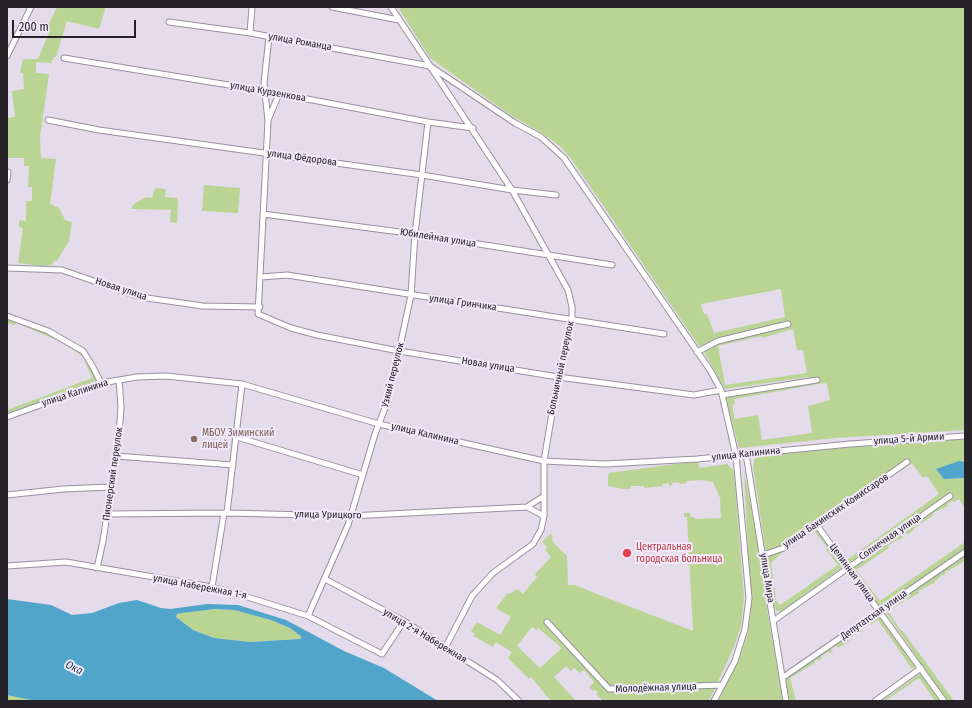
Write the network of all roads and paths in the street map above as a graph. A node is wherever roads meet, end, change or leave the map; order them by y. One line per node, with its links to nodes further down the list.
1 (31, 7): 9 (street)
2 (252, 7): 7 (street)
3 (332, 7): 5 (street)
4 (391, 7): 5 (street, Больничный переулок)
5 (399, 20): 11 (street, Больничный переулок)
6 (169, 22): 7 (street, улица Романца)
7 (250, 33): 8 (street, улица Романца)
8 (269, 37): 11 (street, улица Романца); 12 (street)
9 (7, 56)
10 (64, 58): 12 (street, улица Курзенкова)
11 (430, 66): 17 (street, Больничный переулок); 37 (street)
12 (265, 91): 13 (street, улица Курзенкова); 15 (street)
13 (278, 94): 15 (street); 16 (street, улица Курзенкова)
14 (48, 120): 18 (street, улица Фёдорова)
15 (268, 121): 18 (street)
16 (428, 122): 17 (street, улица Курзенкова); 20 (street, Узкий переулок)
17 (473, 128): 22 (street, Больничный переулок)
18 (265, 153): 20 (street, улица Фёдорова); 24 (street)
19 (8, 172): 21 (street)
20 (422, 175): 22 (street, улица Фёдорова); 25 (street, Узкий переулок)
21 (7, 180)
22 (512, 190): 23 (street, улица Фёдорова); 26 (street, Больничный переулок)
23 (556, 195)
24 (263, 214): 25 (street, Юбилейная улица); 29 (street)
25 (415, 234): 26 (street, Юбилейная улица); 30 (street, Узкий переулок)
26 (550, 256): 27 (street, Юбилейная улица); 33 (street, Больничный переулок)
27 (612, 265)
28 (7, 268): 31 (street, Новая улица)
29 (261, 277): 30 (street, улица Гринчика); 31 (street)
30 (411, 295): 33 (street, улица Гринчика); 36 (street, Узкий переулок)
31 (260, 307): 36 (street, Новая улица)
32 (7, 316): 41 (street)
33 (572, 319): 35 (street, улица Гринчика); 38 (street, Больничный переулок)
34 (788, 324): 37 (street)
35 (664, 334)
36 (399, 351): 38 (street, Новая улица); 45 (street, Узкий переулок)
37 (697, 352): 43 (street)
38 (558, 376): 43 (street, Новая улица); 52 (street, Больничный переулок)
39 (118, 380): 41 (street, улица Калинина); 42 (street, улица Калинина); 50 (street, Пионерский переулок)
40 (817, 380): 43 (street, Новая улица)
41 (101, 383): 44 (street, улица Калинина)
42 (242, 384): 45 (street, улица Калинина); 47 (street)
43 (722, 393): 51 (street)
44 (7, 417)
45 (379, 424): 52 (street, улица Калинина); 55 (street, Узкий переулок)
46 (965, 436): 48 (street, улица 5-й Армии)
47 (237, 437): 54 (street); 55 (street)
48 (854, 443): 49 (street, улица Калинина)
49 (746, 454): 51 (street, улица Калинина); 67 (street, улица Мира)
50 (116, 456): 54 (street); 56 (street, Пионерский переулок)
51 (736, 456): 52 (street, улица Калинина); 81 (street)
52 (544, 462): 58 (street, Больничный переулок)
53 (907, 462): 65 (street, улица Бакинских Комиссаров)
54 (232, 465): 61 (street)
55 (363, 475): 63 (street, Узкий переулок)
56 (111, 487): 57 (street); 62 (street, Пионерский переулок)
57 (7, 495)
58 (544, 496): 60 (street, улица Урицкого); 64 (street, Больничный переулок)
59 (950, 496): 69 (street, Солнечная улица)
60 (527, 507): 63 (street, улица Урицкого); 64 (street)
61 (225, 513): 62 (street, улица Урицкого); 63 (street, улица Урицкого); 72 (street)
62 (108, 514): 70 (street, Пионерский переулок)
63 (350, 516): 71 (street, Узкий переулок)
64 (544, 516): 78 (street, Больничный переулок)
65 (816, 524): 67 (street, улица Бакинских Комиссаров); 69 (street, Целинная улица)
66 (965, 552): 73 (street, Депутатская улица)
67 (763, 555): 75 (street, улица Мира)
68 (7, 566): 70 (street, улица Набережная 1-я)
69 (848, 567): 73 (street, Целинная улица); 75 (street, Солнечная улица)
70 (97, 568): 72 (street, улица Набережная 1-я)
71 (325, 580): 74 (street, Узкий переулок); 76 (street, улица 2-я Набережная)
72 (212, 587): 74 (street, улица Набережная 1-я)
73 (880, 612): 79 (street, Целинная улица); 80 (street, Депутатская улица)
74 (308, 616): 76 (street, улица Набережная 1-я)
75 (773, 620): 80 (street, улица Мира)
76 (404, 621): 78 (street, улица 2-я Набережная)
77 (547, 622): 81 (street, Молодёжная улица)
78 (445, 648): 82 (street, улица 2-я Набережная)
79 (921, 668): 85 (street); 86 (street, Целинная улица)
80 (782, 678): 84 (street, улица Мира)
81 (722, 685): 83 (street)
82 (519, 701)
83 (714, 701)
84 (786, 701)
85 (875, 701)
86 (944, 701)

